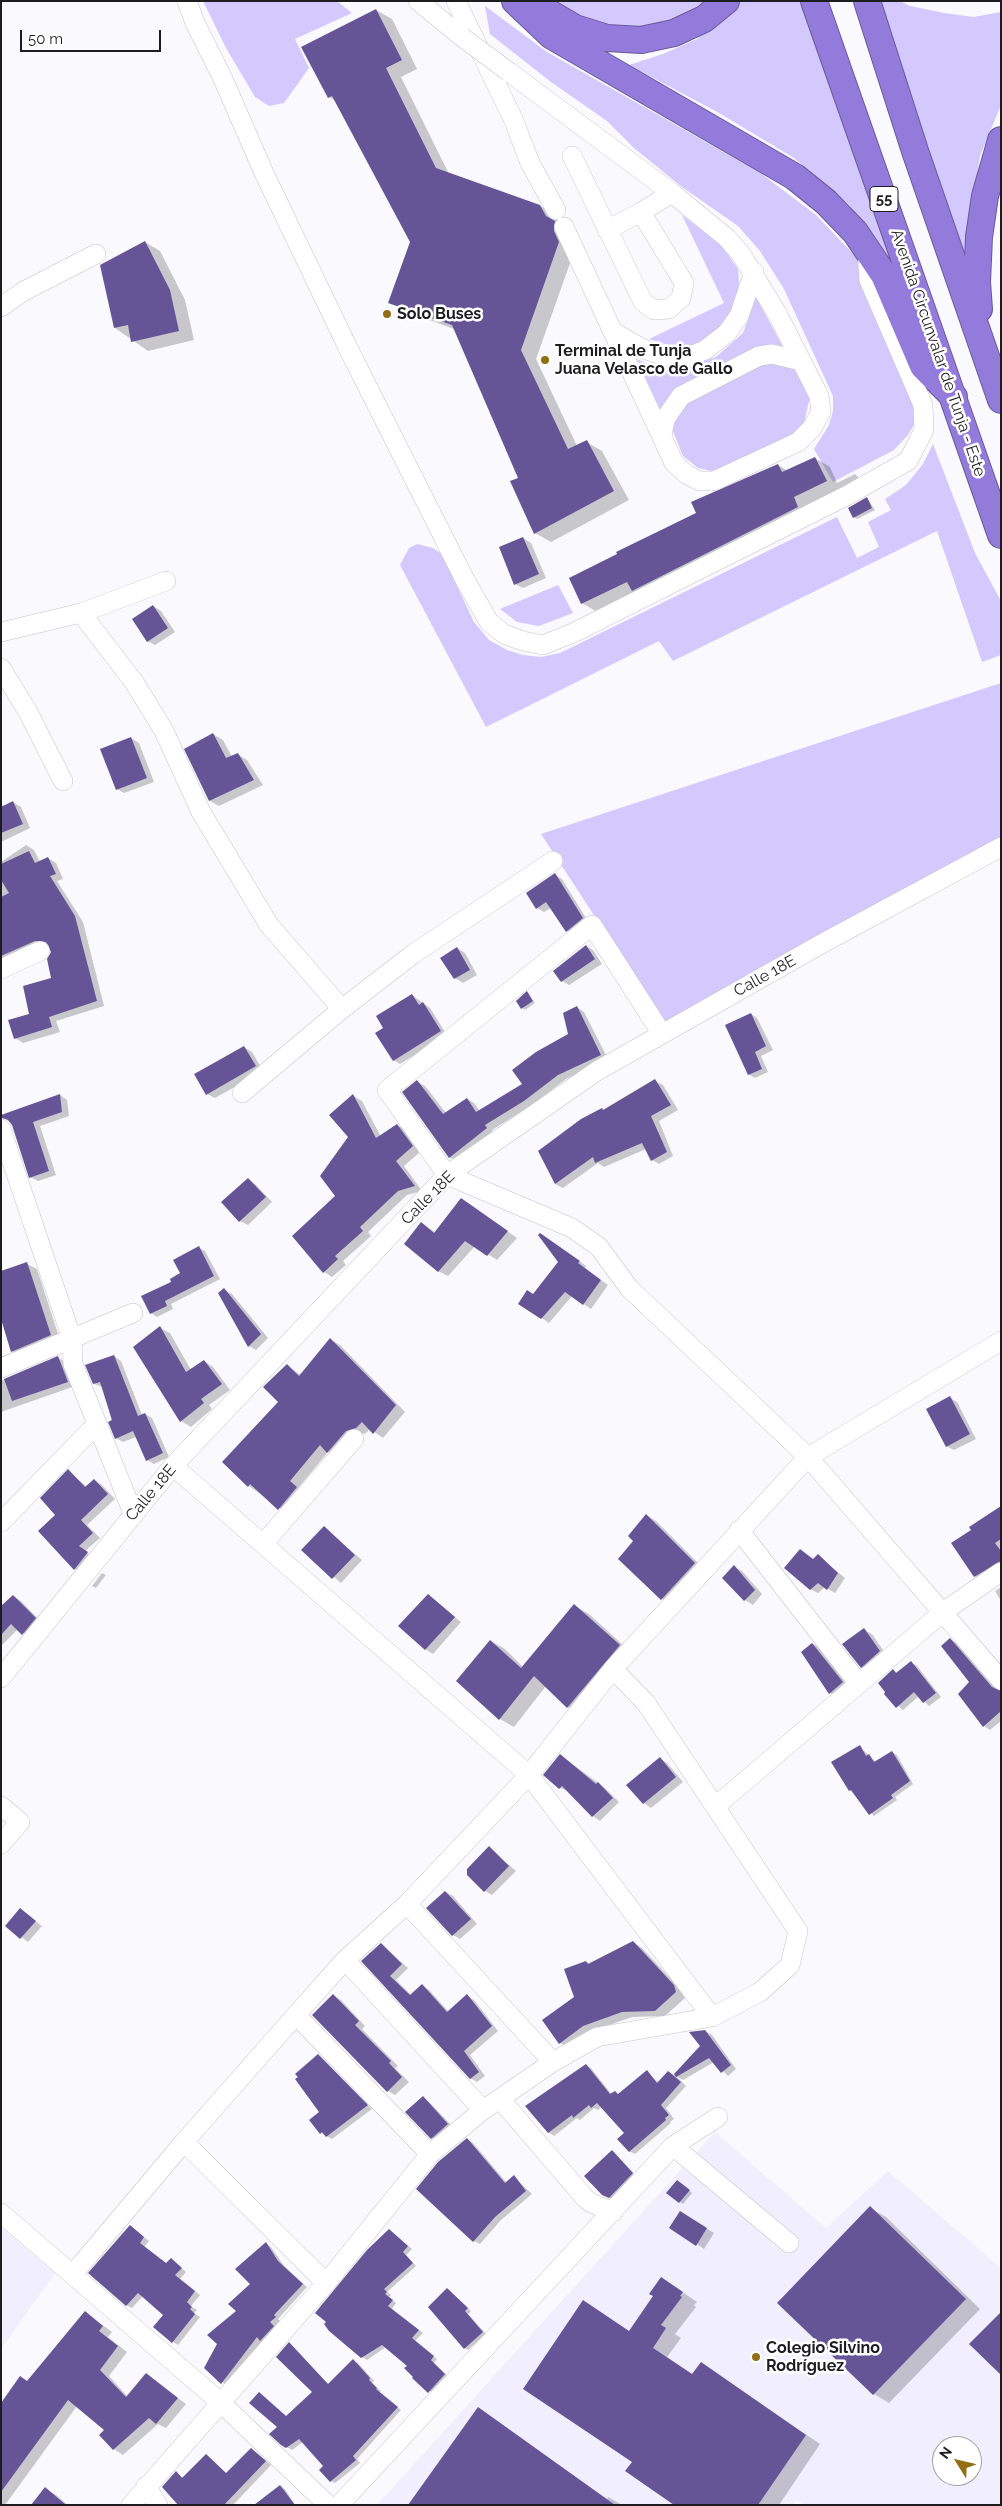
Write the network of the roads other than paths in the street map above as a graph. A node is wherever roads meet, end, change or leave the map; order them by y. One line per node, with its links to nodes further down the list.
1 (187, 1): 16 (street)
2 (418, 1): 11 (street, bridge)
3 (456, 1): 12 (street)
4 (515, 1): 16 (highway)
5 (537, 1): 6 (highway)
6 (726, 1)
7 (814, 1): 23 (highway, Avenida Circunvalar de Tunja - Este / 55)
8 (867, 1): 21 (highway)
9 (1001, 140): 21 (highway)
10 (572, 156): 15 (street)
11 (672, 193): 13 (street); 18 (street)
12 (556, 210)
13 (641, 212): 15 (street); 15 (street)
14 (564, 227): 20 (street)
15 (607, 230)
16 (867, 249): 23 (highway)
17 (96, 254): 19 (street)
18 (754, 272): 20 (street); 22 (street)
19 (1, 307)
20 (615, 332): 25 (street)
21 (982, 345): 24 (highway)
22 (801, 361): 25 (street); 25 (street)
23 (954, 397): 26 (highway, Avenida Circunvalar de Tunja - Este / 55)
24 (1001, 400)
25 (662, 436)
26 (1001, 535)
27 (166, 580): 28 (street)
28 (81, 613): 29 (street); 36 (street)
29 (1, 632)
30 (1, 668): 31 (street)
31 (63, 781)
32 (1001, 847): 37 (street, Calle 18E)
33 (553, 861): 36 (street)
34 (40, 951): 35 (street)
35 (1, 969)
36 (342, 1009): 38 (street)
37 (662, 1034): 40 (street, Calle 18E); 40 (street)
38 (242, 1093)
39 (1, 1129): 42 (street)
40 (447, 1175): 47 (street); 48 (street, Calle 18E)
41 (133, 1313): 42 (street)
42 (72, 1339): 44 (street); 45 (street)
43 (1001, 1341): 47 (street)
44 (1, 1368)
45 (97, 1424): 49 (street); 50 (street)
46 (354, 1439): 52 (street)
47 (808, 1457): 51 (street); 54 (street)
48 (173, 1466): 49 (street, Calle 18E); 52 (street)
49 (134, 1513): 56 (street, Calle 18E)
50 (1, 1522)
51 (738, 1530): 55 (street); 58 (street)
52 (263, 1544): 59 (street)
53 (1001, 1572): 54 (street)
54 (943, 1612): 57 (street); 58 (street)
55 (613, 1669): 59 (street); 61 (street)
56 (3, 1674)
57 (1001, 1680)
58 (859, 1684): 61 (street)
59 (529, 1775): 63 (street); 66 (street)
60 (1, 1806): 62 (street)
61 (716, 1806): 66 (street)
62 (1, 1844)
63 (407, 1904): 64 (street); 67 (street)
64 (345, 1960): 65 (street); 69 (street)
65 (296, 2015): 71 (street); 73 (street)
66 (712, 2017): 67 (street)
67 (553, 2062): 68 (street)
68 (500, 2099): 69 (street); 74 (street)
69 (483, 2110): 73 (street)
70 (718, 2117): 72 (street)
71 (184, 2142): 77 (street); 78 (street)
72 (673, 2146): 74 (street); 76 (street)
73 (430, 2154): 78 (street)
74 (613, 2212): 84 (street)
75 (1, 2213): 77 (street)
76 (789, 2242)
77 (73, 2274): 79 (street)
78 (326, 2283): 79 (street)
79 (220, 2402): 80 (street); 83 (street)
80 (146, 2486): 81 (street); 82 (street)
81 (131, 2505)
82 (158, 2505)
83 (328, 2505)
84 (339, 2505)

